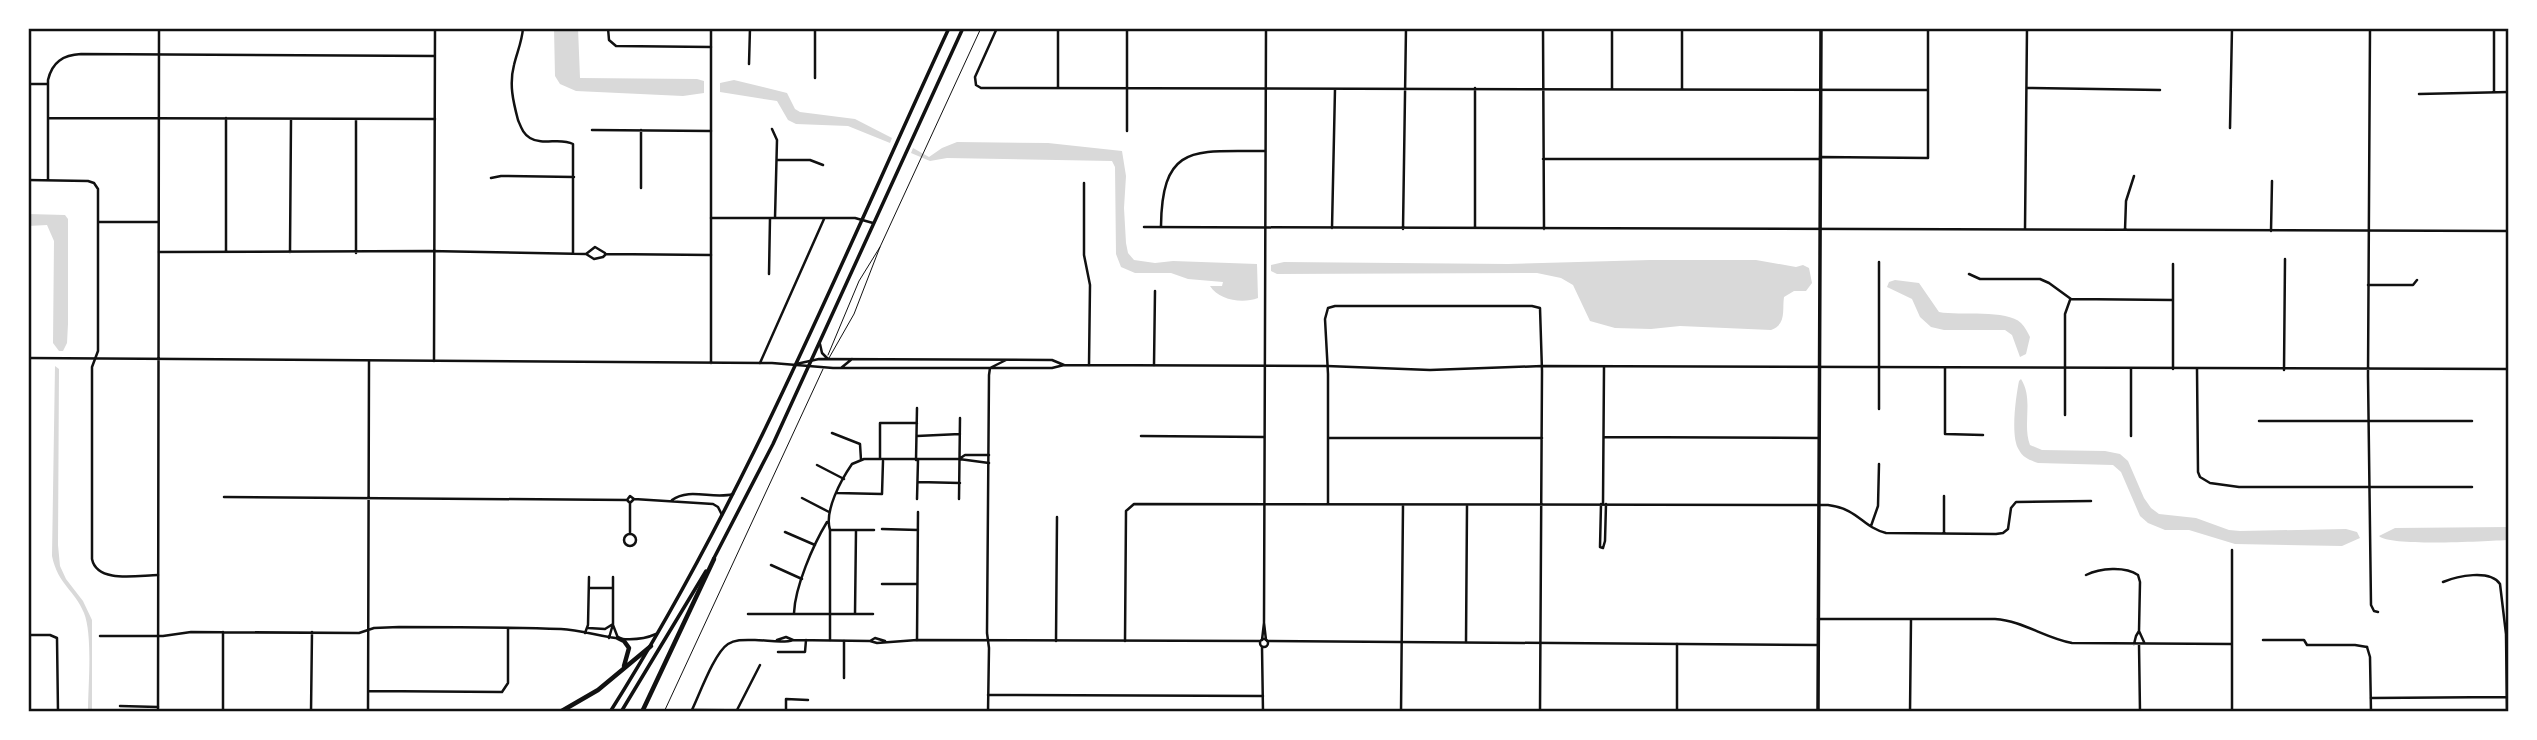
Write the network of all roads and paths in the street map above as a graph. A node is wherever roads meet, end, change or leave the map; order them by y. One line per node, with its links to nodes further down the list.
1 (159, 28): 26 (street)
2 (435, 28): 27 (street)
3 (523, 28): 66 (street)
4 (608, 28): 25 (street)
5 (711, 28): 25 (street)
6 (750, 28): 28 (street)
7 (815, 28): 29 (street)
8 (949, 28): 76 (main road)
9 (963, 28): 79 (main road)
10 (981, 28): 93 (lane)
11 (997, 28): 32 (street)
12 (1058, 28): 32 (street)
13 (1127, 28): 33 (street)
14 (1266, 28): 37 (street)
15 (1406, 28): 34 (street)
16 (1543, 28): 39 (street)
17 (1612, 28): 40 (street)
18 (1682, 28): 41 (street)
19 (1821, 28): 42 (main road)
20 (1928, 28): 43 (street)
21 (2027, 28): 36 (street)
22 (2232, 28): 54 (street)
23 (2370, 28): 92 (street)
24 (2494, 28): 45 (street)
25 (711, 47): 58 (street)
26 (159, 55): 27 (street); 31 (street); 50 (street)
27 (435, 56): 53 (street)
28 (749, 64)
29 (815, 78)
30 (28, 84): 31 (street)
31 (48, 84): 49 (street)
32 (1058, 88): 33 (street)
33 (1127, 88): 37 (street); 59 (street)
34 (1404, 88): 35 (street); 38 (street); 84 (street)
35 (1475, 88): 39 (street); 85 (street)
36 (2026, 88): 44 (street); 88 (street)
37 (1265, 89): 38 (street); 60 (street)
38 (1335, 89): 83 (street)
39 (1543, 89): 40 (street); 62 (street)
40 (1612, 89): 41 (street)
41 (1682, 89): 42 (street)
42 (1820, 89): 43 (street); 61 (main road)
43 (1928, 90): 61 (street)
44 (2160, 90)
45 (2494, 92): 46 (street); 47 (street)
46 (2509, 92)
47 (2419, 94)
48 (226, 117): 50 (street); 51 (street); 94 (street)
49 (48, 118): 50 (street); 69 (street)
50 (159, 118): 78 (street)
51 (291, 118): 52 (street); 97 (street)
52 (356, 118): 53 (street); 98 (street)
53 (435, 119): 96 (street)
54 (2230, 128)
55 (772, 129): 63 (street)
56 (592, 130): 57 (street)
57 (641, 130): 58 (street); 72 (street)
58 (711, 131): 73 (street)
59 (1127, 131)
60 (1265, 151): 81 (street); 82 (street)
61 (1820, 158): 62 (street); 87 (main road)
62 (1543, 159): 86 (street)
63 (777, 160): 64 (street); 74 (street)
64 (823, 165)
65 (2134, 176): 89 (street)
66 (573, 177): 67 (street); 99 (street)
67 (491, 178)
68 (28, 180): 69 (street)
69 (48, 181): 77 (street)
70 (2272, 181): 91 (street)
71 (1084, 183): 127 (street)
72 (641, 188)
73 (711, 218): 74 (street); 102 (street)
74 (773, 218): 75 (street); 106 (street)
75 (825, 218): 76 (street); 124 (street)
76 (861, 219): 79 (street); 125 (main road)
77 (99, 222): 78 (street); 115 (street)
78 (159, 222): 95 (street)
79 (873, 223): 113 (main road)
80 (1144, 227): 81 (street)
81 (1161, 227): 82 (street)
82 (1265, 227): 83 (street); 129 (street)
83 (1332, 228): 84 (street)
84 (1404, 229): 85 (street)
85 (1475, 229): 86 (street)
86 (1544, 229): 87 (street)
87 (1820, 229): 88 (street); 136 (main road)
88 (2025, 229): 89 (street)
89 (2125, 230): 91 (street)
90 (2509, 230): 92 (street)
91 (2271, 231): 92 (street)
92 (2368, 231): 109 (street)
93 (880, 247): 117 (lane); 117 (lane)
94 (226, 251): 95 (street); 97 (street)
95 (159, 252): 116 (street)
96 (435, 252): 98 (street); 99 (street); 122 (street)
97 (290, 253): 98 (street)
98 (356, 253)
99 (573, 254): 100 (street)
100 (586, 254): 101 (street); 101 (street)
101 (606, 254): 102 (street)
102 (711, 255): 123 (street)
103 (2285, 259): 145 (street)
104 (1879, 262): 137 (street)
105 (2173, 264): 112 (street)
106 (769, 274)
107 (1969, 274): 111 (street)
108 (2417, 280): 109 (street)
109 (2368, 285): 146 (street)
110 (1155, 291): 128 (street)
111 (2071, 299): 112 (street); 139 (street)
112 (2173, 300): 142 (street)
113 (820, 341): 117 (street); 119 (main road)
114 (28, 358): 115 (street)
115 (95, 359): 116 (street); 217 (street)
116 (159, 359): 121 (street); 217 (street)
117 (828, 359): 118 (street); 119 (street); 134 (lane)
118 (852, 359): 120 (street); 140 (street)
119 (811, 360): 125 (street); 133 (main road)
120 (1006, 360): 126 (street); 135 (street)
121 (369, 361): 122 (street); 184 (street)
122 (435, 361): 123 (street)
123 (711, 363): 124 (street)
124 (760, 363): 125 (street)
125 (796, 364): 133 (street); 180 (main road)
126 (1064, 365): 127 (street); 135 (street)
127 (1089, 365): 128 (street)
128 (1154, 365): 129 (street)
129 (1264, 366): 130 (street); 161 (street)
130 (1327, 366): 131 (street); 131 (street); 163 (street)
131 (1542, 366): 132 (street); 164 (street)
132 (1604, 367): 136 (street); 162 (street)
133 (808, 368): 134 (street); 215 (main road)
134 (824, 368): 140 (street); 295 (lane)
135 (990, 368): 140 (street); 166 (street)
136 (1818, 368): 137 (street); 165 (main road)
137 (1879, 368): 138 (street); 148 (street)
138 (1945, 368): 139 (street); 157 (street)
139 (2064, 368): 141 (street); 149 (street)
140 (841, 369)
141 (2131, 369): 142 (street); 160 (street)
142 (2172, 369): 143 (street)
143 (2197, 369): 145 (street); 178 (street)
144 (2509, 369): 146 (street)
145 (2284, 370): 146 (street)
146 (2368, 370): 152 (street)
147 (917, 408): 154 (street)
148 (1879, 409)
149 (2065, 415)
150 (960, 418): 156 (street)
151 (2259, 421): 152 (street)
152 (2368, 421): 153 (street); 178 (street)
153 (2472, 421)
154 (917, 423): 158 (street); 169 (street)
155 (832, 433): 168 (street)
156 (960, 434): 158 (street); 167 (street)
157 (1983, 435)
158 (917, 436): 170 (street)
159 (1141, 436): 161 (street)
160 (2131, 436)
161 (1264, 437): 192 (street)
162 (1604, 437): 165 (street); 196 (street)
163 (1329, 438): 164 (street); 193 (street)
164 (1542, 438): 197 (street)
165 (1819, 438): 198 (main road)
166 (989, 455): 167 (street); 171 (street)
167 (959, 459): 170 (street); 171 (street); 176 (street)
168 (861, 460): 169 (street); 174 (street)
169 (881, 460): 170 (street); 179 (street)
170 (917, 460): 175 (street)
171 (989, 463): 254 (street)
172 (1879, 464): 204 (street)
173 (817, 465): 174 (street)
174 (844, 479): 179 (street)
175 (918, 482): 176 (street); 186 (street)
176 (960, 483): 187 (street)
177 (2472, 487): 178 (street)
178 (2368, 488): 227 (street)
179 (838, 493): 199 (street)
180 (733, 494): 181 (street); 201 (main road)
181 (683, 495): 188 (street); 191 (street)
182 (1944, 496): 211 (street)
183 (224, 497): 184 (street)
184 (369, 498): 189 (street); 238 (street)
185 (802, 498): 199 (street)
186 (917, 499)
187 (960, 499)
188 (672, 500): 189 (street); 191 (street)
189 (629, 501): 212 (street)
190 (2091, 501): 211 (street)
191 (682, 503): 201 (street)
192 (1264, 503): 193 (street); 256 (street); 260 (street)
193 (1328, 504): 194 (street)
194 (1403, 504): 195 (street); 257 (street)
195 (1467, 504): 197 (street); 258 (street)
196 (1605, 504): 196 (street); 197 (street); 198 (street)
197 (1541, 505): 261 (street)
198 (1818, 505): 204 (street); 233 (main road)
199 (829, 512): 203 (street)
200 (918, 513): 209 (street)
201 (722, 515): 242 (main road)
202 (1056, 517): 255 (street)
203 (827, 522): 205 (street); 213 (street)
204 (1871, 526): 211 (street)
205 (830, 530): 206 (street); 229 (street)
206 (856, 530): 207 (street); 231 (street)
207 (874, 530)
208 (882, 530): 209 (street)
209 (918, 530): 224 (street)
210 (786, 532): 213 (street)
211 (1944, 533)
212 (629, 534)
213 (816, 545): 221 (street)
214 (2232, 550): 264 (street)
215 (714, 559): 293 (main road); 294 (highway)
216 (771, 565): 221 (street)
217 (158, 575): 246 (street)
218 (2086, 575): 239 (street)
219 (589, 577): 225 (street)
220 (613, 578): 226 (street)
221 (802, 579): 228 (street)
222 (2443, 582): 259 (street)
223 (882, 584): 224 (street)
224 (918, 584): 252 (street)
225 (589, 588): 226 (street); 236 (street)
226 (613, 588): 235 (street)
227 (2378, 612)
228 (794, 613): 229 (street); 230 (street)
229 (830, 613): 231 (street); 250 (street)
230 (748, 614)
231 (855, 614): 232 (street)
232 (873, 614)
233 (1818, 619): 234 (street); 267 (main road)
234 (1911, 619): 266 (street); 304 (street)
235 (613, 624): 236 (street); 247 (street); 248 (street)
236 (588, 628): 243 (street)
237 (508, 629): 238 (street); 243 (street); 273 (street)
238 (368, 631): 241 (street); 273 (street)
239 (2139, 631): 263 (street); 266 (street)
240 (223, 632): 241 (street); 246 (street); 288 (street)
241 (312, 632): 289 (street)
242 (659, 632): 248 (street); 268 (main road)
243 (585, 634): 247 (street)
244 (28, 635): 286 (street)
245 (100, 636): 246 (street)
246 (158, 636): 280 (street)
247 (609, 638): 248 (street)
248 (618, 638): 271 (highway)
249 (806, 640): 250 (street); 269 (street); 283 (street)
250 (830, 640): 251 (street)
251 (844, 640): 252 (street); 272 (street)
252 (917, 640): 254 (street)
253 (2263, 640): 277 (street)
254 (988, 641): 255 (street); 274 (street)
255 (1056, 641): 256 (street)
256 (1125, 641): 260 (street)
257 (1402, 642): 258 (street); 260 (street); 300 (street)
258 (1466, 642): 261 (street)
259 (2508, 642): 276 (street)
260 (1264, 643): 275 (street)
261 (1540, 643): 265 (street); 301 (street)
262 (2139, 643): 263 (street); 266 (street); 306 (street)
263 (2144, 643): 264 (street)
264 (2231, 643): 307 (street)
265 (1677, 644): 267 (street); 302 (street)
266 (2134, 644)
267 (1818, 645): 303 (main road)
268 (650, 646): 271 (highway); 292 (main road)
269 (778, 652)
270 (760, 665): 281 (street)
271 (622, 670): 291 (highway)
272 (844, 678)
273 (368, 691): 290 (street)
274 (988, 695): 275 (street); 297 (street)
275 (1264, 696): 298 (street)
276 (2506, 697): 277 (street); 285 (street)
277 (2371, 698): 308 (street)
278 (808, 700): 282 (street)
279 (120, 706): 280 (street)
280 (158, 706): 287 (street)
281 (737, 710): 283 (street); 284 (street)
282 (786, 710): 284 (street); 296 (street)
283 (692, 711)
284 (776, 711)
285 (2508, 711)
286 (58, 712)
287 (158, 712)
288 (223, 712)
289 (311, 712)
290 (368, 712)
291 (560, 712)
292 (610, 712)
293 (621, 712)
294 (642, 712)
295 (664, 712)
296 (981, 712)
297 (988, 712)
298 (1264, 712): 299 (street)
299 (1364, 712): 300 (street)
300 (1401, 712)
301 (1540, 712)
302 (1677, 712)
303 (1818, 712)
304 (1910, 712)
305 (2030, 712): 306 (street)
306 (2140, 712)
307 (2232, 712)
308 (2371, 712)

